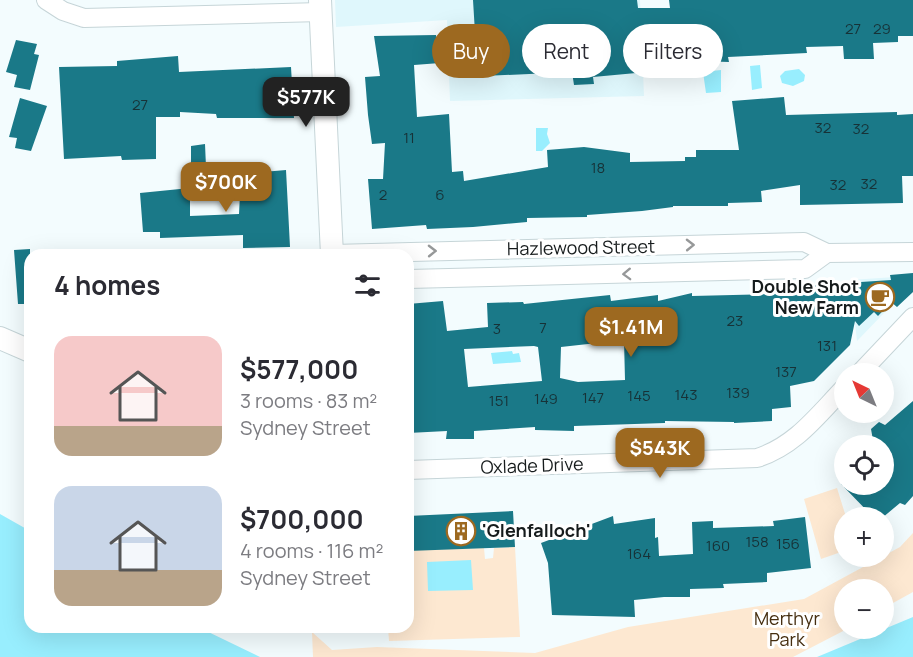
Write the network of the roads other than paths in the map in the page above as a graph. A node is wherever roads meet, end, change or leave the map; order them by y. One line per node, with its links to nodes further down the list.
1 (46, 0): 2 (street)
2 (320, 6): 3 (street)
3 (332, 249)
4 (414, 252): 6 (street, Hazlewood Street, one-way to 6)
5 (913, 252): 6 (street, Hazlewood Street)
6 (827, 253): 7 (street, Hazlewood Street, one-way to 7)
7 (414, 279)
8 (913, 317): 11 (street)
9 (0, 338): 10 (street)
10 (24, 348)
11 (869, 363)
12 (834, 398): 13 (street, Oxlade Drive)
13 (414, 470)

